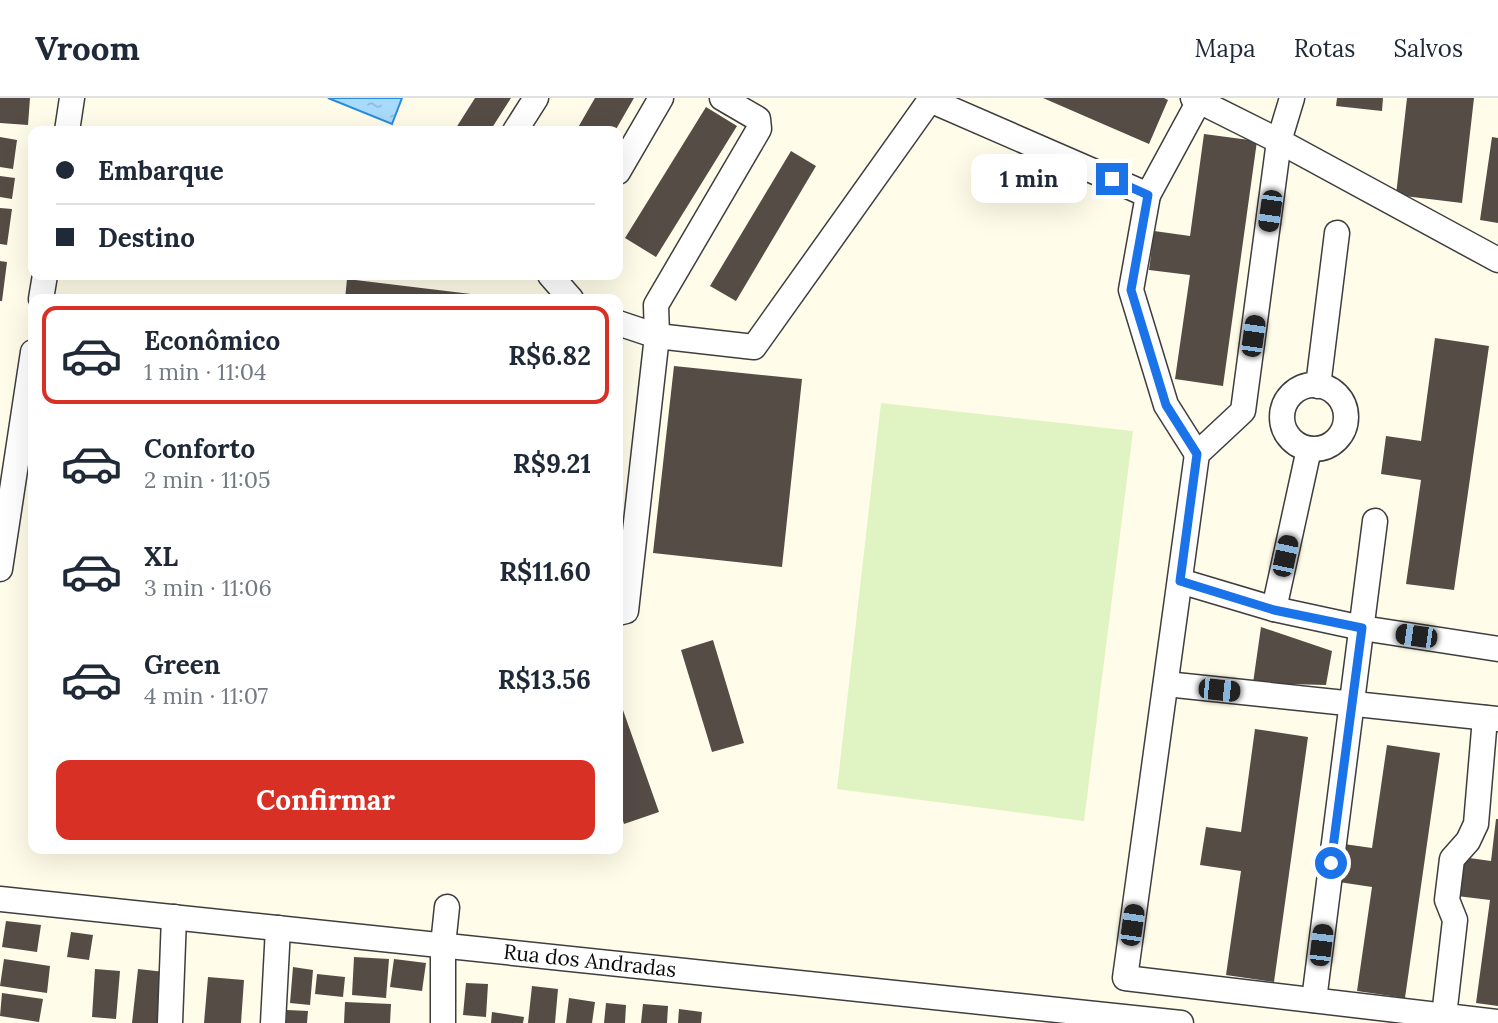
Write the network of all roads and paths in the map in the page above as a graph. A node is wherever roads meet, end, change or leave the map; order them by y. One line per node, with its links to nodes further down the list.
1 (72, 98): 7 (street)
2 (536, 98): 8 (street)
3 (661, 98): 10 (street)
4 (722, 98): 17 (street)
5 (1292, 98): 9 (street)
6 (1196, 99): 9 (street); 11 (street)
7 (68, 126)
8 (518, 126)
9 (1279, 141): 13 (street); 22 (street)
10 (623, 163)
11 (1148, 195): 17 (street); 22 (street)
12 (1337, 233): 19 (street)
13 (1498, 260)
14 (556, 280): 15 (street)
15 (567, 294)
16 (623, 325): 17 (street)
17 (657, 335): 27 (street)
18 (28, 370): 20 (street)
19 (1318, 386): 21 (street); 21 (street)
20 (10, 433): 24 (street)
21 (1309, 449): 26 (street)
22 (1197, 454): 25 (street)
23 (1376, 522): 28 (street)
24 (0, 569)
25 (1180, 581): 26 (street); 30 (street)
26 (1274, 610): 28 (street)
27 (623, 612)
28 (1362, 628): 29 (street); 31 (street)
29 (1498, 649)
30 (1166, 684): 31 (street); 38 (street)
31 (1352, 703): 32 (street); 38 (street)
32 (1492, 719): 39 (street)
33 (0, 899): 35 (street, Rua dos Andradas)
34 (447, 908): 37 (street)
35 (174, 917): 36 (street, Rua dos Andradas); 41 (street)
36 (278, 928): 37 (street, Rua dos Andradas); 42 (street)
37 (443, 945): 43 (street); 44 (street, Rua dos Andradas)
38 (1314, 1000): 39 (street)
39 (1444, 1016): 40 (street)
40 (1498, 1022)
41 (170, 1023)
42 (273, 1023)
43 (443, 1023)
44 (1181, 1023)

